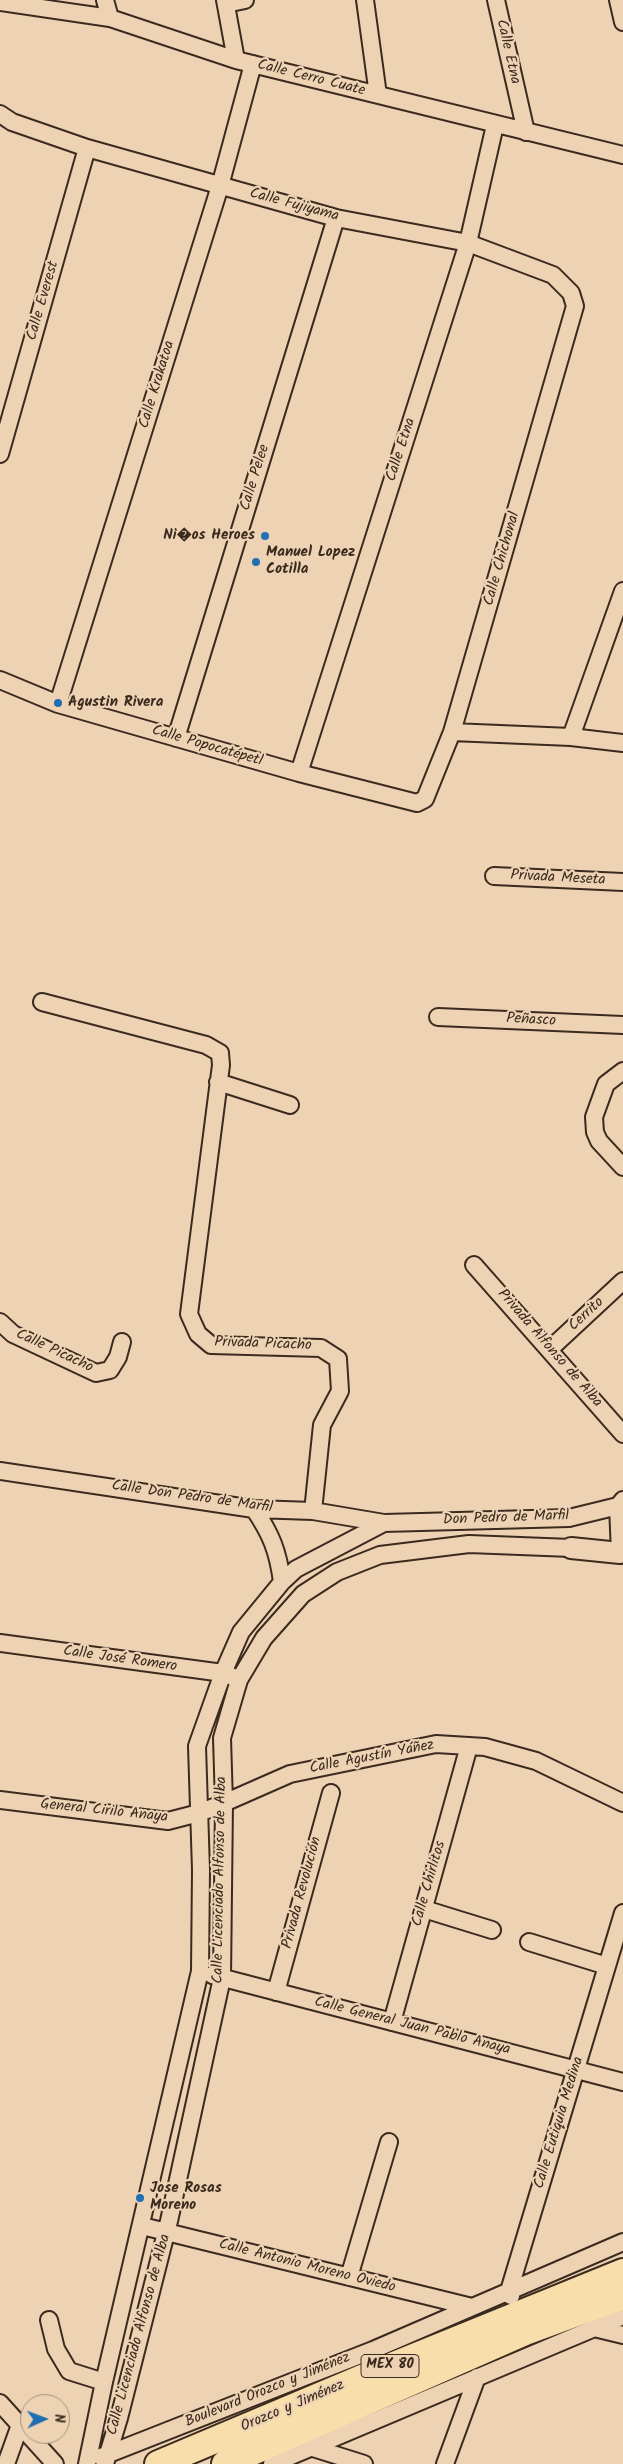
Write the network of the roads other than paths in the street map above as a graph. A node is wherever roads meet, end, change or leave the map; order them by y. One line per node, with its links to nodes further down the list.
1 (105, 0): 8 (street)
2 (245, 0): 7 (street)
3 (365, 0): 12 (street)
4 (496, 0): 15 (street, Calle Etna)
5 (618, 0): 9 (street)
6 (0, 2): 8 (street, Calle Cerro Cuate)
7 (226, 2): 10 (street)
8 (110, 18): 10 (street, Calle Cerro Cuate)
9 (623, 22)
10 (236, 60): 11 (street, Calle Cerro Cuate)
11 (252, 64): 12 (street, Calle Cerro Cuate); 18 (street, Calle Krakatoa)
12 (378, 96): 14 (street, Calle Cerro Cuate)
13 (0, 114): 16 (street, Calle Fujiyama)
14 (495, 125): 15 (street, Calle Cerro Cuate); 20 (street, Calle Etna)
15 (526, 132): 17 (street, Calle Cerro Cuate)
16 (87, 148): 18 (street, Calle Fujiyama); 22 (street, Calle Everest)
17 (623, 156)
18 (220, 186): 19 (street, Calle Fujiyama); 26 (street, Calle Krakatoa)
19 (336, 218): 20 (street, Calle Fujiyama); 29 (street, Calle Pelee)
20 (468, 243): 21 (street, Calle Fujiyama); 31 (street, Calle Etna)
21 (575, 306): 27 (street, Calle Chichonal)
22 (0, 454)
23 (623, 591): 24 (street)
24 (618, 619): 28 (street)
25 (0, 680): 26 (street, Calle Popocatépetl)
26 (58, 704): 29 (street, Calle Popocatépetl)
27 (452, 732): 28 (street); 32 (street, Calle Chichonal)
28 (571, 737): 30 (street)
29 (176, 738): 31 (street, Calle Popocatépetl)
30 (623, 743)
31 (299, 773): 32 (street, Calle Popocatépetl)
32 (417, 803)
33 (494, 876): 34 (street, Privada Meseta)
34 (623, 882)
35 (42, 1002): 39 (street, Privada Picacho)
36 (438, 1017): 37 (street, Peñasco)
37 (623, 1025)
38 (623, 1070): 41 (street)
39 (218, 1082): 40 (street); 51 (street, Privada Picacho)
40 (290, 1105)
41 (623, 1167)
42 (474, 1265): 46 (street, Privada Alfonso de Alba)
43 (623, 1281): 46 (street, Cerrito)
44 (0, 1322): 45 (street, Calle Picacho)
45 (122, 1342)
46 (550, 1349): 47 (street, Privada Alfonso de Alba)
47 (623, 1434)
48 (0, 1471): 50 (street, Calle Don Pedro de Marfil)
49 (620, 1503): 52 (street, Don Pedro de Marfil); 54 (street)
50 (254, 1509): 51 (street, Calle Don Pedro de Marfil); 55 (street)
51 (313, 1511): 52 (street, Calle Don Pedro de Marfil)
52 (384, 1523): 55 (street, Calle Licenciado Alfonso de Alba)
53 (572, 1548): 54 (street); 58 (street, Calle Licenciado Alfonso de Alba)
54 (622, 1554)
55 (282, 1582): 57 (street, Calle Licenciado Alfonso de Alba)
56 (0, 1643): 57 (street, Calle José Romero)
57 (223, 1673): 58 (street, Calle José Romero); 64 (street, Calle Licenciado Alfonso de Alba)
58 (239, 1680): 62 (street, Calle Licenciado Alfonso de Alba)
59 (469, 1746): 62 (street, Calle Agustín Yáñez); 63 (street, Calle Agustín Yáñez); 65 (street, Calle Chirlitos)
60 (331, 1793): 72 (street, Privada Revolución)
61 (0, 1800): 64 (street, General Cirilo Anaya)
62 (224, 1803): 64 (street, Calle Agustín Yáñez); 71 (street, Calle Licenciado Alfonso de Alba)
63 (623, 1803)
64 (203, 1811): 70 (street, Calle Licenciado Alfonso de Alba)
65 (424, 1909): 67 (street); 73 (street, Calle Chirlitos)
66 (623, 1913): 69 (street, Calle Eutiquia Medina)
67 (492, 1930)
68 (529, 1942): 69 (street)
69 (607, 1966): 74 (street, Calle Eutiquia Medina)
70 (200, 1971): 71 (street, Calle General Juan Pablo Anaya); 77 (street, Calle Licenciado Alfonso de Alba)
71 (222, 1978): 72 (street, Calle General Juan Pablo Anaya); 78 (street, Calle Licenciado Alfonso de Alba)
72 (276, 1992): 73 (street, Calle General Juan Pablo Anaya)
73 (392, 2022): 74 (street, Calle General Juan Pablo Anaya)
74 (577, 2070): 75 (street, Calle General Juan Pablo Anaya); 84 (street, Calle Eutiquia Medina)
75 (623, 2082)
76 (389, 2142): 81 (street)
77 (142, 2226): 78 (street, Calle Antonio Moreno Oviedo); 90 (street, Calle Licenciado Alfonso de Alba)
78 (166, 2233): 81 (street, Calle Antonio Moreno Oviedo); 95 (street, Calle Licenciado Alfonso de Alba)
79 (623, 2242): 84 (street, Boulevard Orozco y Jiménez / MEX 80)
80 (623, 2272): 84 (highway, Orozco y Jiménez / MEX 80)
81 (349, 2277): 83 (street, Calle Antonio Moreno Oviedo)
82 (623, 2296): 84 (highway, Orozco y Jiménez / MEX 80)
83 (472, 2307): 84 (street, Boulevard Orozco y Jiménez / MEX 80); 95 (street, Boulevard Orozco y Jiménez / MEX 80)
84 (517, 2312): 99 (highway, Orozco y Jiménez / MEX 80); 100 (highway, Orozco y Jiménez / MEX 80)
85 (623, 2316): 87 (street)
86 (49, 2320): 90 (street)
87 (594, 2328): 88 (street); 89 (street)
88 (623, 2335)
89 (477, 2377): 94 (street); 103 (street)
90 (104, 2382): 96 (street, Calle Licenciado Alfonso de Alba)
91 (0, 2403): 92 (street)
92 (20, 2425): 97 (street)
93 (37, 2444): 98 (street)
94 (310, 2447): 101 (street); 102 (street)
95 (106, 2459): 96 (street, Boulevard Orozco y Jiménez / MEX 80)
96 (84, 2463)
97 (6, 2464)
98 (55, 2464)
99 (158, 2464)
100 (225, 2464)
101 (272, 2464)
102 (364, 2464)
103 (445, 2464)

